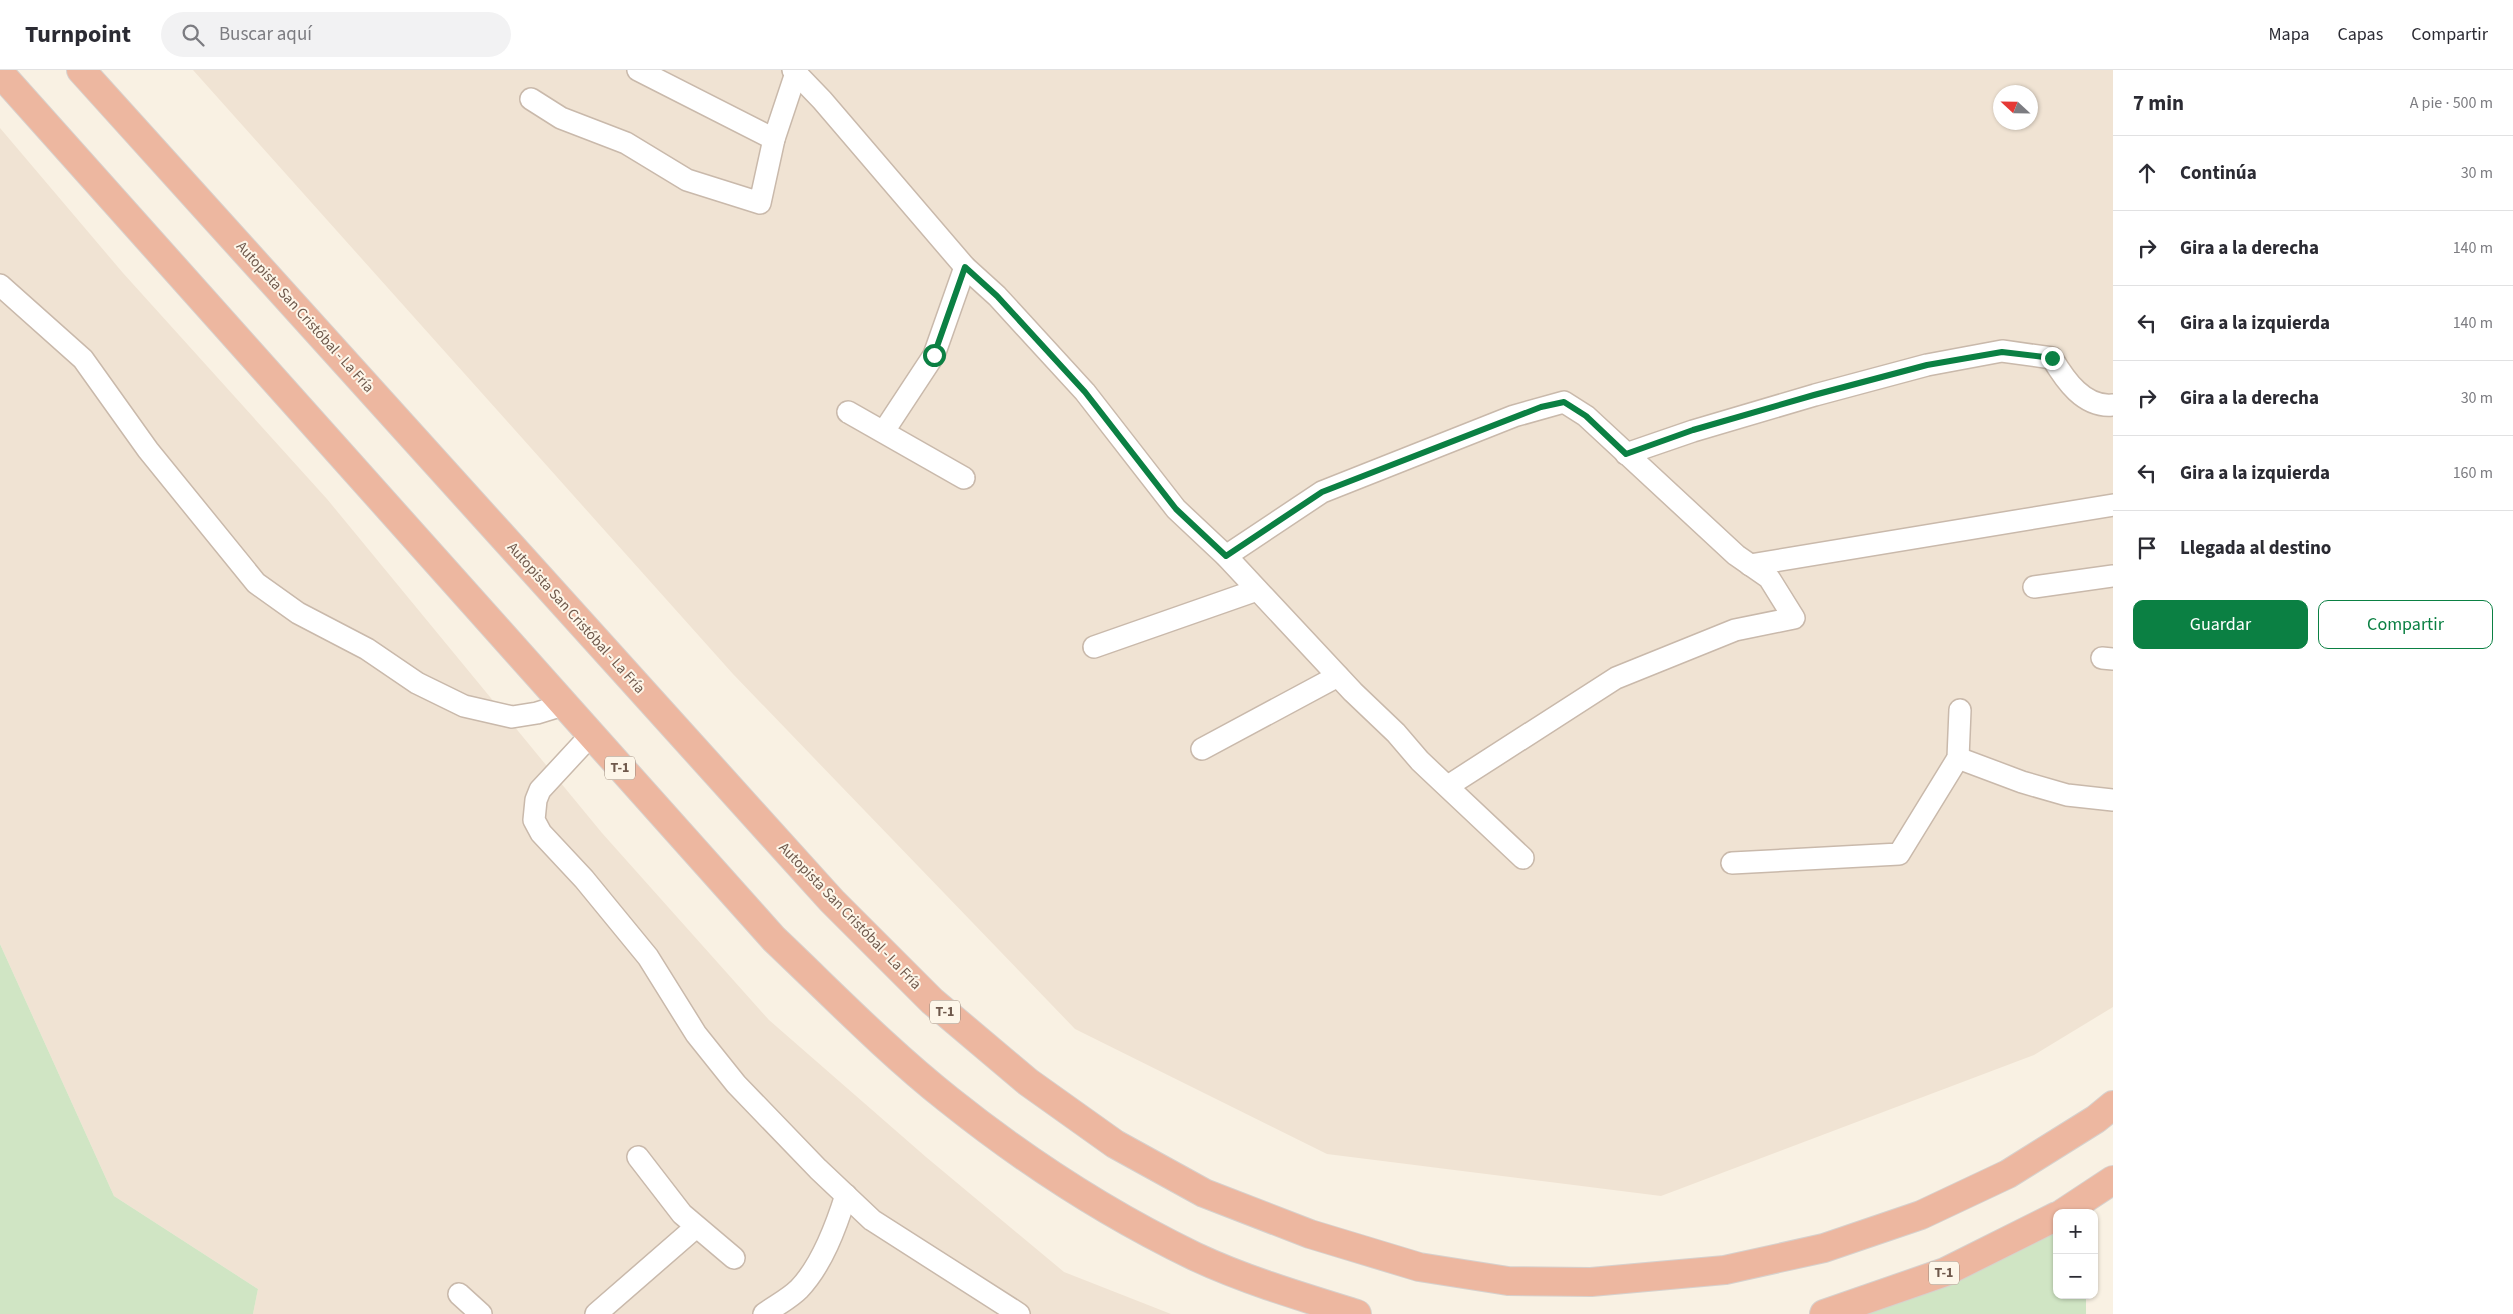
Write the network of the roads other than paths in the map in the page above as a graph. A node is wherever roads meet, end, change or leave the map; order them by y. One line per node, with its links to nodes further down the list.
1 (81, 70): 31 (highway, Autopista San Cristóbal - La Fría / T-1)
2 (638, 70): 6 (street)
3 (796, 71): 6 (street); 7 (street)
4 (0, 73): 22 (highway, T-1)
5 (531, 99): 6 (street)
6 (774, 139)
7 (965, 267): 11 (street); 15 (street)
8 (0, 285): 22 (street)
9 (2113, 405): 12 (street)
10 (848, 412): 11 (street)
11 (884, 431): 13 (street)
12 (1626, 454): 15 (street); 16 (street)
13 (964, 478)
14 (2113, 504): 16 (street)
15 (1226, 556): 19 (street)
16 (1750, 565): 27 (street)
17 (2113, 576): 18 (street)
18 (2034, 586)
19 (1257, 590): 20 (street); 21 (street)
20 (1094, 647)
21 (1338, 676): 25 (street); 27 (street)
22 (563, 704): 24 (highway, T-1)
23 (1960, 710): 26 (street)
24 (591, 735): 34 (street); 44 (highway, T-1)
25 (1202, 749)
26 (1958, 758): 28 (street); 30 (street)
27 (1448, 786): 29 (street)
28 (2113, 800)
29 (1523, 858)
30 (1732, 864)
31 (2113, 1104)
32 (638, 1157): 37 (street)
33 (2113, 1180): 35 (highway)
34 (846, 1195): 42 (street); 43 (street)
35 (2069, 1209)
36 (2053, 1218): 45 (highway, T-1)
37 (696, 1227): 38 (street); 41 (street)
38 (734, 1258)
39 (459, 1294): 40 (street)
40 (481, 1314)
41 (596, 1314)
42 (764, 1314)
43 (1019, 1314)
44 (1357, 1314)
45 (1824, 1314)

